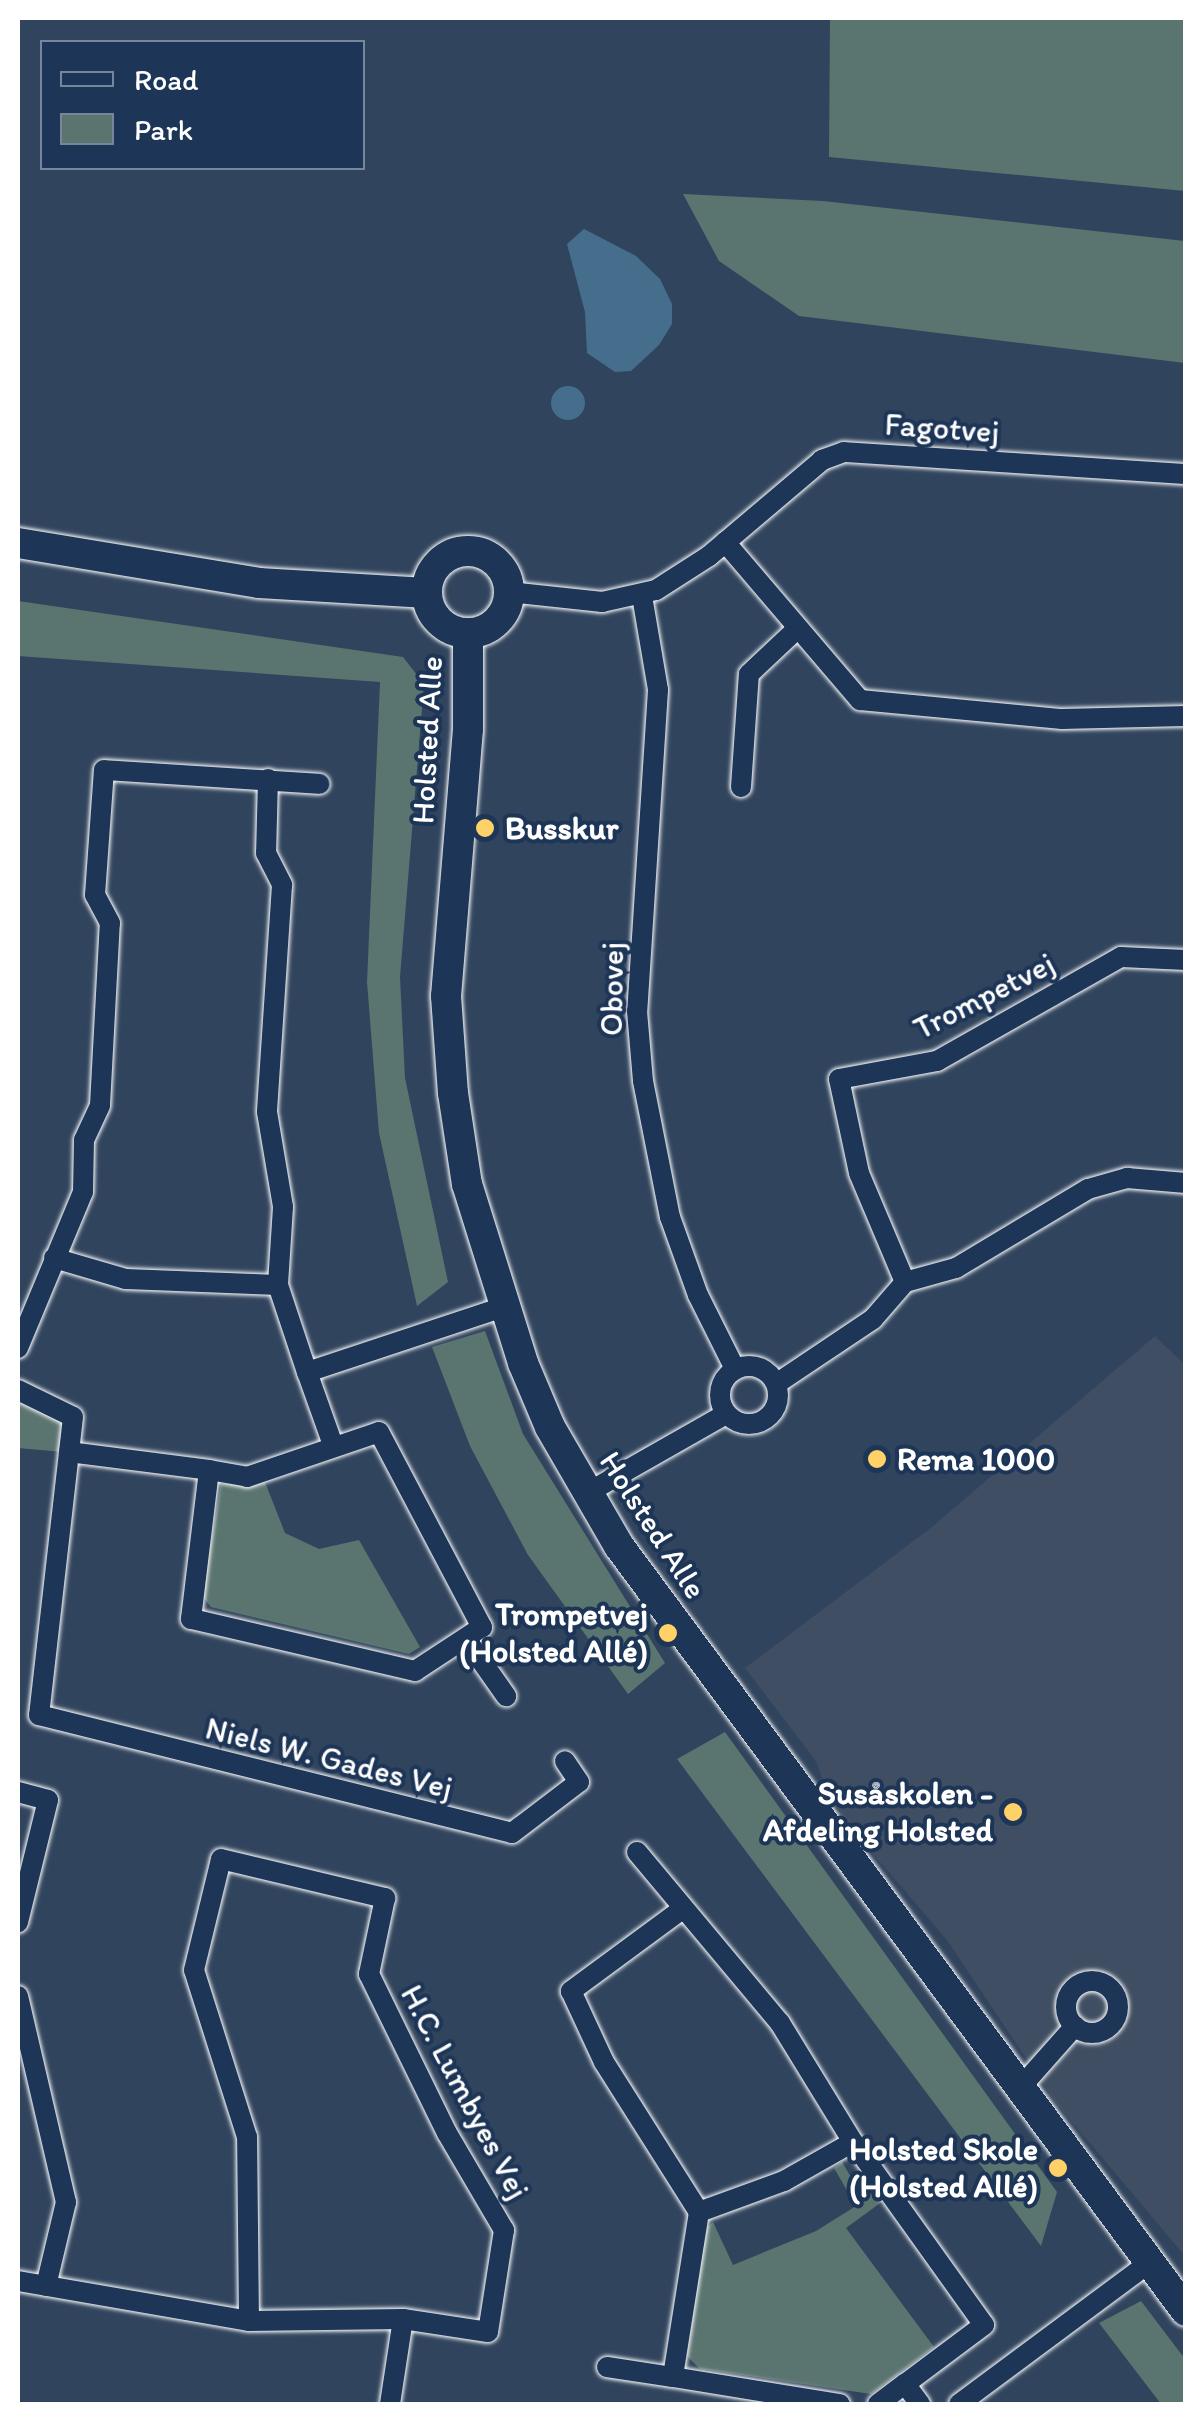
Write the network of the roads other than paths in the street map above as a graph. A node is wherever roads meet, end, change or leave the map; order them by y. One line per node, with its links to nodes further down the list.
1 (1186, 474): 2 (street, Fagotvej)
2 (725, 542): 6 (street, Fagotvej); 7 (street)
3 (18, 544): 5 (street)
4 (509, 592): 5 (street); 6 (street, Fagotvej); 8 (street)
5 (427, 593): 8 (street)
6 (642, 596): 20 (street, Obovej)
7 (797, 629): 9 (street); 12 (street)
8 (468, 633): 18 (street, Holsted Alle)
9 (1186, 716)
10 (268, 779): 11 (street); 15 (street); 17 (street)
11 (320, 784)
12 (741, 787)
13 (1186, 960): 16 (street, Trompetvej)
14 (1186, 1182): 16 (street)
15 (54, 1258): 17 (street); 19 (street)
16 (905, 1282): 22 (street)
17 (278, 1284): 21 (street)
18 (502, 1308): 21 (street); 28 (street, Holsted Alle)
19 (18, 1348)
20 (735, 1369): 22 (street); 24 (street)
21 (307, 1372): 25 (street)
22 (776, 1384): 24 (street)
23 (18, 1390): 26 (street)
24 (726, 1414): 28 (street)
25 (333, 1445): 27 (street); 29 (street)
26 (69, 1452): 27 (street); 32 (street)
27 (210, 1470): 29 (street)
28 (586, 1493): 40 (street, Holsted Alle)
29 (466, 1639): 31 (street)
30 (18, 1695): 32 (street, Niels W. Gades Vej)
31 (506, 1696)
32 (40, 1701): 33 (street, Niels W. Gades Vej)
33 (564, 1762)
34 (18, 1792): 37 (street)
35 (637, 1852): 36 (street)
36 (682, 1910): 41 (street); 42 (street)
37 (18, 1922)
38 (18, 1996): 45 (street)
39 (1075, 2026): 40 (street)
40 (1020, 2088): 43 (street, Holsted Alle)
41 (853, 2142): 42 (street); 51 (street)
42 (699, 2212): 50 (street)
43 (1149, 2263): 46 (street, Holsted Alle); 56 (street)
44 (18, 2281): 45 (street, H.C. Lumbyes Vej)
45 (46, 2286): 48 (street, H.C. Lumbyes Vej)
46 (1186, 2311)
47 (402, 2320): 48 (street, H.C. Lumbyes Vej); 48 (street, H.C. Lumbyes Vej); 52 (street)
48 (249, 2321)
49 (607, 2366): 50 (street)
50 (673, 2377): 53 (street)
51 (905, 2384): 54 (street); 55 (street)
52 (390, 2404)
53 (840, 2404)
54 (878, 2404)
55 (920, 2404)
56 (959, 2404)

